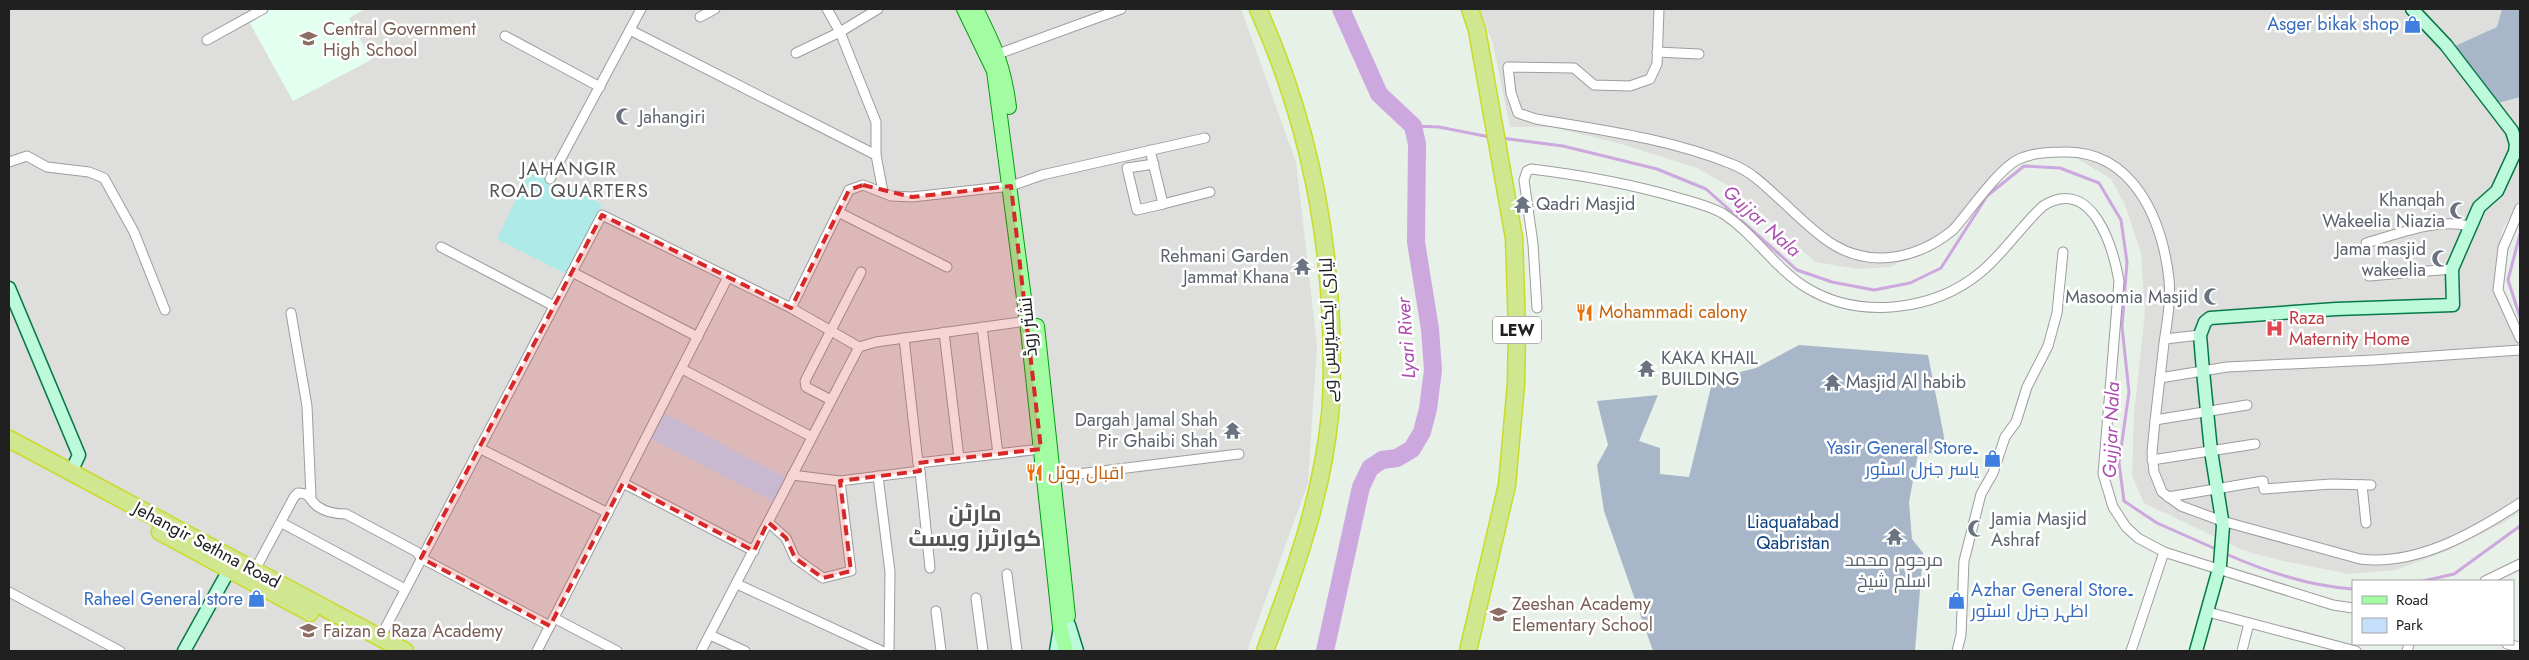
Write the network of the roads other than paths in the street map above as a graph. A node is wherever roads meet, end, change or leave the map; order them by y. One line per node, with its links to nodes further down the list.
1 (262, 9): 17 (street)
2 (641, 9): 14 (street)
3 (715, 9): 13 (street)
4 (827, 9): 15 (street)
5 (878, 9): 15 (street)
6 (964, 9): 29 (main road, نشتر روڈ)
7 (976, 9): 20 (main road, نشتر روڈ)
8 (1121, 9): 20 (street)
9 (1258, 9): 134 (highway, لیاری ایکسپریس وے)
10 (1470, 9): 135 (highway, LEW)
11 (1659, 9): 18 (street)
12 (2412, 9): 35 (street)
13 (700, 17)
14 (630, 30): 22 (street); 25 (street)
15 (840, 32): 19 (street); 25 (street)
16 (505, 36): 22 (street)
17 (207, 40)
18 (1657, 52): 21 (street); 59 (street)
19 (796, 53)
20 (998, 54): 29 (main road, نشتر روڈ)
21 (1699, 54)
22 (600, 86): 28 (street)
23 (1205, 138): 24 (street)
24 (1150, 150): 27 (street); 29 (street)
25 (876, 155): 30 (street)
26 (9, 162): 49 (street)
27 (1154, 164): 32 (street); 32 (street)
28 (550, 179)
29 (1015, 185): 30 (street); 51 (main road, نشتر روڈ); 84 (main road, نشتر روڈ)
30 (883, 192): 34 (street)
31 (1210, 192): 32 (street)
32 (1163, 204)
33 (2520, 208): 58 (street)
34 (838, 212): 39 (street); 47 (street)
35 (2469, 226): 36 (street); 40 (street)
36 (2366, 243)
37 (441, 247): 46 (street)
38 (2062, 252): 136 (street)
39 (947, 267)
40 (2452, 270): 43 (street); 55 (street)
41 (572, 272): 44 (street); 46 (street); 56 (street)
42 (861, 272): 53 (street)
43 (2369, 276)
44 (728, 277): 47 (street); 56 (street)
45 (9, 288): 81 (street)
46 (554, 306): 72 (street)
47 (791, 308): 53 (street)
48 (1537, 308): 97 (street)
49 (166, 310)
50 (291, 313): 88 (street)
51 (1028, 321): 52 (street); 73 (main road, نشتر روڈ)
52 (982, 326): 54 (street); 76 (street)
53 (831, 331): 60 (street); 65 (street)
54 (944, 332): 57 (street); 78 (street)
55 (2200, 335): 59 (street); 63 (street)
56 (698, 337): 62 (street)
57 (904, 338): 60 (street); 80 (street)
58 (2520, 338)
59 (2165, 339): 64 (street)
60 (859, 347): 65 (street)
61 (2520, 350): 63 (street)
62 (682, 369): 69 (street); 86 (street)
63 (2203, 371): 64 (street); 67 (street)
64 (2160, 378): 68 (street)
65 (831, 400): 69 (street)
66 (2247, 405): 67 (street)
67 (2206, 412): 68 (street); 75 (street)
68 (2155, 420): 79 (street)
69 (812, 437): 82 (street)
70 (9, 439): 81 (highway, Jehangir Sethna Road)
71 (2255, 444): 75 (street)
72 (479, 448): 91 (street); 98 (street)
73 (1041, 449): 76 (street); 115 (main road, نشتر روڈ)
74 (9, 450): 102 (highway, Jehangir Sethna Road)
75 (2211, 451): 79 (street); 87 (street)
76 (998, 454): 78 (street)
77 (1238, 454): 84 (street)
78 (960, 458): 80 (street)
79 (2152, 460): 89 (street)
80 (919, 467): 83 (street); 100 (street)
81 (71, 472): 103 (highway, Jehangir Sethna Road)
82 (792, 475): 85 (street); 92 (street)
83 (878, 476): 85 (street); 127 (street)
84 (1054, 477): 115 (main road, نشتر روڈ)
85 (840, 481): 92 (street)
86 (623, 482): 91 (street); 96 (street)
87 (2216, 488): 89 (street); 94 (street); 95 (street)
88 (311, 497): 93 (street); 98 (street)
89 (2168, 497): 95 (street)
90 (2520, 503): 95 (street)
91 (608, 513): 113 (street)
92 (768, 522): 96 (street)
93 (282, 523): 103 (street); 107 (street)
94 (2366, 523)
95 (2223, 524): 101 (street)
96 (754, 551): 106 (street)
97 (2164, 552): 101 (street); 137 (street)
98 (421, 558): 107 (street); 113 (street)
99 (2520, 564): 105 (street)
100 (930, 568)
101 (2219, 568): 110 (street); 112 (street)
102 (230, 570): 117 (highway, Jehangir Sethna Road); 120 (street)
103 (255, 570): 117 (highway, Jehangir Sethna Road)
104 (1007, 574): 130 (street)
105 (2487, 580)
106 (737, 584): 116 (street); 126 (street)
107 (405, 589): 117 (street)
108 (9, 592): 119 (street)
109 (976, 598): 129 (street)
110 (2352, 608)
111 (936, 611): 128 (street)
112 (2208, 612): 114 (street); 138 (street)
113 (552, 622): 122 (street); 123 (street)
114 (2249, 623): 118 (street); 139 (street)
115 (1062, 627): 131 (street, نشتر روڈ); 132 (main road, نشتر روڈ); 133 (street, نشتر روڈ)
116 (710, 635): 124 (street); 125 (street)
117 (381, 644): 121 (highway, Jehangir Sethna Road)
118 (2344, 650): 140 (street)
119 (120, 651)
120 (184, 651)
121 (405, 651)
122 (537, 651)
123 (617, 651)
124 (701, 651)
125 (745, 651)
126 (882, 651)
127 (889, 651)
128 (941, 651)
129 (983, 651)
130 (1017, 651)
131 (1056, 651)
132 (1067, 651)
133 (1077, 651)
134 (1265, 651)
135 (1468, 651)
136 (1957, 651)
137 (2131, 651)
138 (2196, 651)
139 (2242, 651)
140 (2356, 651)

